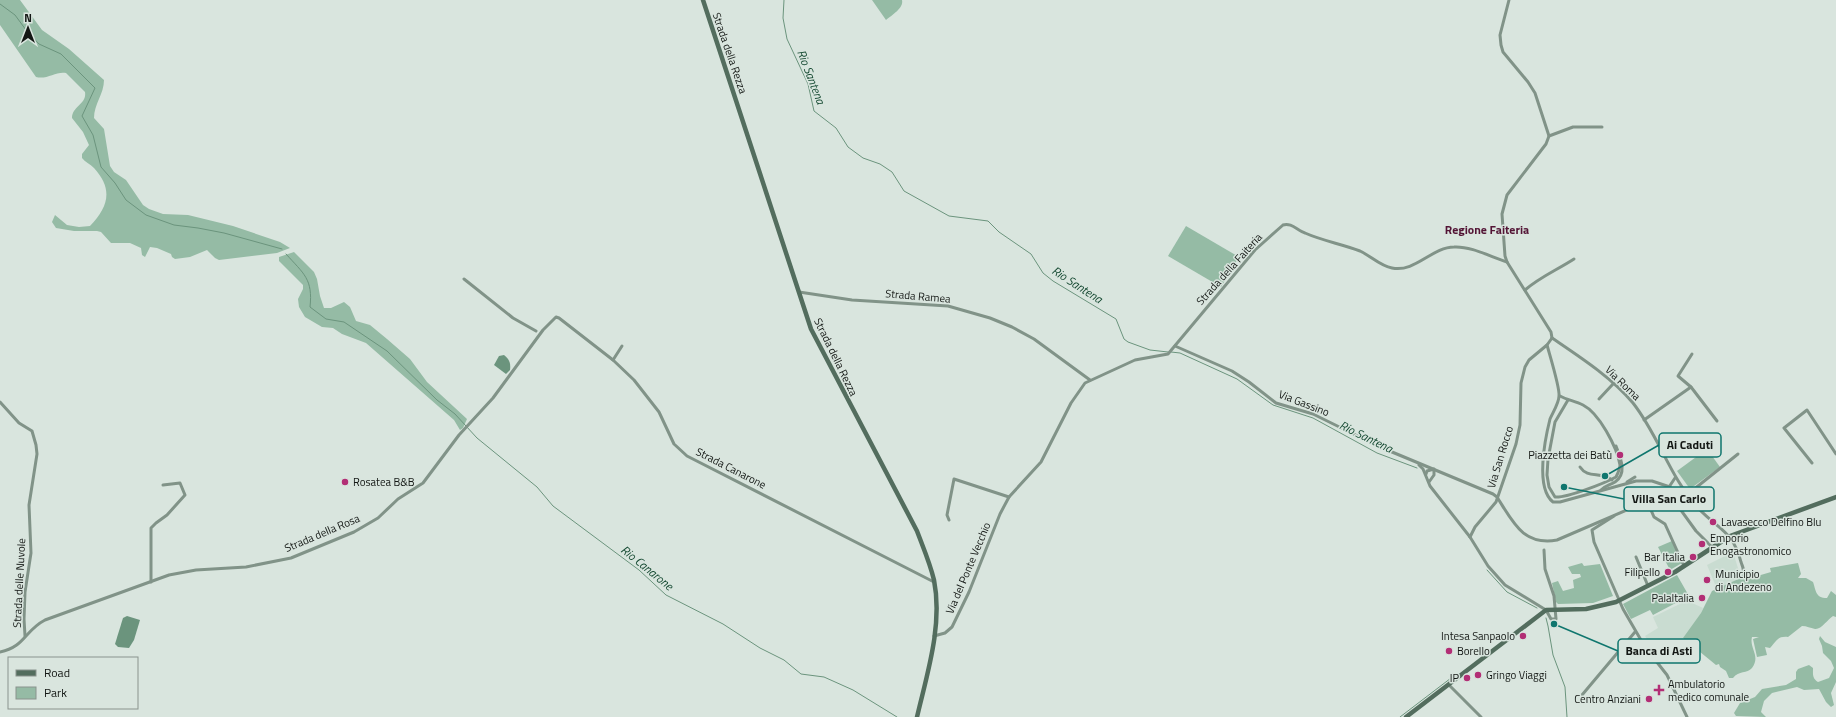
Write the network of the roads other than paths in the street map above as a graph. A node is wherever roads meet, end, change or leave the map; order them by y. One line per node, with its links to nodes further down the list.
1 (703, 0): 9 (main road, Strada della Rezza)
2 (1509, 0): 4 (street)
3 (1602, 127): 4 (street)
4 (1550, 136): 6 (street)
5 (1574, 259): 8 (street)
6 (1507, 262): 8 (street); 16 (street, Strada della Faiteria)
7 (464, 279): 11 (street)
8 (1525, 290): 13 (street)
9 (799, 292): 19 (street, Strada Ramea); 60 (main road, Strada della Rezza)
10 (543, 330): 11 (street); 12 (street, Strada Canarone); 18 (street, Strada Canarone)
11 (536, 331): 12 (street)
12 (540, 336): 59 (street, Strada della Rosa)
13 (1552, 338): 14 (street, Via San Rocco); 20 (street, Via Roma)
14 (1547, 345): 22 (street); 46 (street, Via San Rocco)
15 (622, 346): 18 (street)
16 (1175, 346): 19 (street, Via del Ponte Vecchio); 31 (street, Via Gassino)
17 (1692, 354): 21 (street)
18 (613, 360): 60 (street, Strada Canarone)
19 (1090, 380): 45 (street, Via del Ponte Vecchio)
20 (1613, 384): 23 (street); 26 (street, Via Roma)
21 (1691, 387): 26 (street); 27 (street)
22 (1560, 396): 24 (street); 43 (street)
23 (1598, 399)
24 (1568, 400): 38 (street); 38 (street)
25 (0, 402): 66 (street, Strada delle Nuvole)
26 (1644, 420): 37 (street, Via Roma)
27 (1717, 421)
28 (1616, 446): 43 (street)
29 (1738, 454): 44 (street)
30 (1836, 454): 32 (street)
31 (1416, 462): 34 (street, Via Gassino); 35 (street)
32 (1812, 463)
33 (1580, 467): 38 (street)
34 (1434, 469): 35 (street); 39 (street); 46 (street, Via Gassino)
35 (1426, 476): 39 (street)
36 (1635, 477): 40 (street)
37 (1675, 478): 42 (street); 44 (street, Via Roma)
38 (1612, 480)
39 (1429, 482): 53 (street)
40 (1626, 483): 42 (street); 43 (street)
41 (163, 485): 59 (street)
42 (1668, 488): 48 (street); 49 (street)
43 (1600, 491)
44 (1688, 494): 52 (street, Via Roma)
45 (1009, 497): 51 (street); 67 (street, Via del Ponte Vecchio)
46 (1497, 497): 50 (street); 53 (street, Via San Rocco)
47 (1836, 497): 52 (main road)
48 (1647, 501): 50 (street); 57 (street)
49 (1675, 502): 54 (street)
50 (1628, 510): 62 (street)
51 (949, 520)
52 (1730, 536): 54 (main road); 58 (street)
53 (1470, 537): 63 (street)
54 (1712, 547): 57 (main road)
55 (1544, 550): 64 (street)
56 (1636, 557): 61 (street)
57 (1684, 566): 61 (main road)
58 (1743, 577)
59 (151, 582): 66 (street, Strada della Rosa)
60 (934, 582): 67 (main road, Strada della Rezza)
61 (1648, 586): 62 (main road)
62 (1619, 601): 64 (main road); 65 (street)
63 (1546, 610): 64 (main road); 64 (street); 69 (main road)
64 (1556, 610)
65 (1635, 632): 70 (street); 74 (street)
66 (25, 636): 68 (street, Strada della Rosa)
67 (934, 636): 71 (main road, Strada della Rezza)
68 (0, 652)
69 (1449, 685): 72 (main road); 73 (street)
70 (1582, 696)
71 (917, 717)
72 (1406, 717)
73 (1481, 717)
74 (1687, 717)

